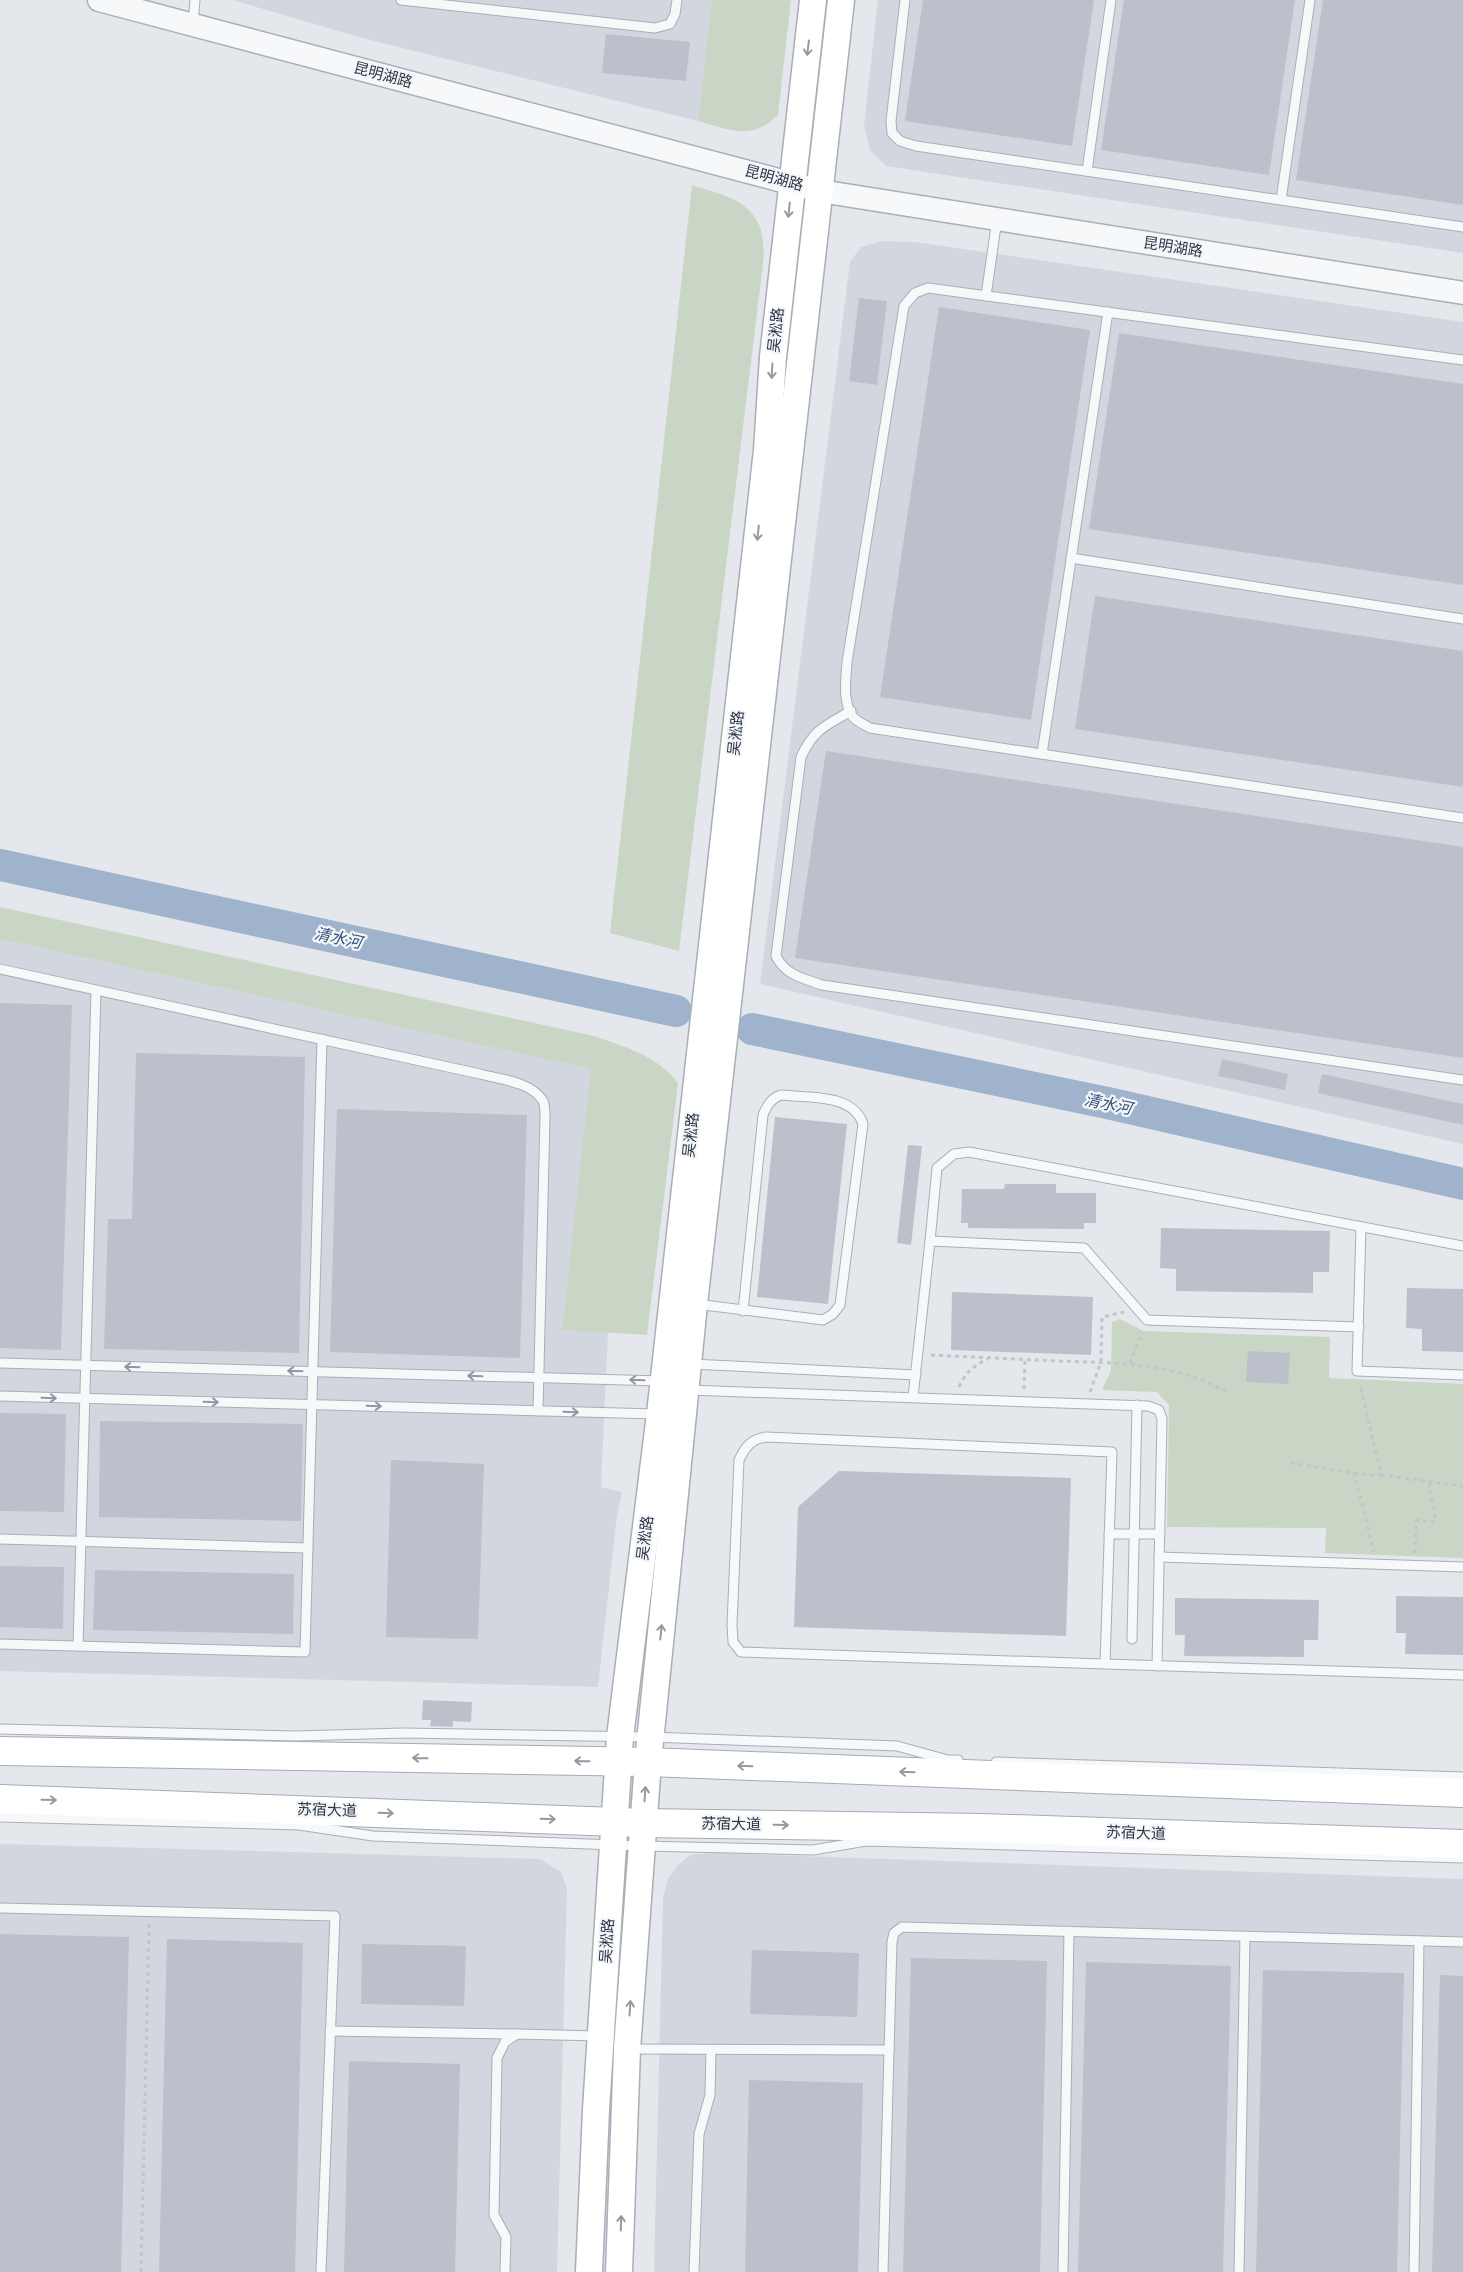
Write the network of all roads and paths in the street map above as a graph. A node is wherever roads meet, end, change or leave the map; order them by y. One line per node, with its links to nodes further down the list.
1 (99, 0): 10 (street, 昆明湖路)
2 (195, 0): 10 (lane)
3 (401, 0): 4 (lane)
4 (676, 0)
5 (813, 0): 12 (main road, 吴淞路, one-way to 12)
6 (841, 0): 13 (main road, 吴淞路)
7 (905, 0): 11 (lane)
8 (1111, 0): 11 (lane)
9 (1310, 0): 14 (lane)
10 (193, 25): 12 (street, 昆明湖路)
11 (1087, 171): 14 (lane)
12 (792, 182): 13 (street, 昆明湖路); 50 (main road, 吴淞路, one-way to 50)
13 (820, 190): 15 (street, 昆明湖路); 33 (main road, 吴淞路)
14 (1281, 200): 16 (lane)
15 (997, 219): 17 (street, 昆明湖路); 18 (lane)
16 (1463, 226)
17 (1463, 293)
18 (986, 296): 19 (lane); 23 (lane)
19 (1108, 312): 20 (lane); 21 (lane)
20 (1463, 360)
21 (1071, 558): 22 (lane); 24 (lane)
22 (1463, 619)
23 (851, 710): 24 (lane); 29 (lane)
24 (1042, 754): 25 (lane)
25 (1463, 818)
26 (0, 969): 27 (lane)
27 (96, 990): 28 (lane); 44 (lane)
28 (322, 1039): 46 (lane); 49 (lane)
29 (1463, 1080)
30 (1362, 1227): 31 (lane); 32 (lane); 37 (lane)
31 (930, 1241): 34 (lane); 38 (lane)
32 (1463, 1246)
33 (694, 1304): 35 (lane); 50 (main road, 吴淞路)
34 (1137, 1308): 36 (lane); 41 (path)
35 (743, 1311): 35 (lane)
36 (1147, 1320): 37 (lane); 43 (path)
37 (1359, 1327): 45 (lane)
38 (918, 1355): 39 (path); 47 (lane)
39 (990, 1358): 40 (path); 55 (path)
40 (1025, 1360): 41 (path); 56 (path)
41 (1101, 1362): 43 (path); 57 (path)
42 (0, 1363): 44 (lane)
43 (1130, 1363): 51 (path)
44 (86, 1365): 46 (lane, one-way to 44); 54 (lane)
45 (1357, 1371): 48 (lane); 64 (path)
46 (313, 1372): 49 (lane, one-way to 46); 58 (lane)
47 (916, 1375): 50 (lane); 53 (lane)
48 (1463, 1375)
49 (538, 1378): 50 (lane, one-way to 49); 60 (lane)
50 (675, 1378): 53 (lane); 61 (main road, 吴淞路)
51 (1228, 1393)
52 (0, 1396): 54 (lane, one-way to 54)
53 (913, 1398): 55 (lane)
54 (85, 1399): 58 (lane, one-way to 58); 71 (lane)
55 (954, 1399): 56 (lane)
56 (1023, 1402): 57 (lane)
57 (1086, 1404): 59 (lane)
58 (312, 1405): 60 (lane, one-way to 60); 72 (lane)
59 (1137, 1405): 68 (lane); 69 (lane)
60 (538, 1411): 61 (lane, one-way to 61)
61 (671, 1415): 84 (main road, 吴淞路); 85 (main road, 吴淞路, one-way to 61)
62 (1291, 1463): 63 (path)
63 (1354, 1472): 64 (path); 74 (path)
64 (1381, 1474): 65 (path)
65 (1430, 1481): 66 (path); 75 (path)
66 (1463, 1486)
67 (1109, 1534): 68 (lane); 80 (lane); 80 (lane)
68 (1134, 1534): 69 (lane); 77 (lane)
69 (1160, 1534): 73 (lane)
70 (0, 1539): 71 (lane)
71 (81, 1541): 72 (lane); 79 (lane)
72 (308, 1548): 79 (lane)
73 (1159, 1556): 74 (lane); 81 (lane)
74 (1377, 1564): 75 (lane)
75 (1414, 1565): 76 (lane)
76 (1463, 1567)
77 (1132, 1639)
78 (0, 1644): 79 (lane)
79 (78, 1646)
80 (1104, 1664): 81 (lane)
81 (1157, 1666): 82 (lane)
82 (1463, 1675)
83 (0, 1729): 84 (lane)
84 (620, 1749): 85 (main road); 86 (main road, one-way to 86); 93 (main road, 吴淞路)
85 (649, 1750): 87 (lane); 90 (main road, one-way to 85); 94 (main road, 吴淞路, one-way to 85)
86 (0, 1751)
87 (968, 1761)
88 (988, 1761): 89 (lane)
89 (1463, 1777)
90 (1463, 1793)
91 (0, 1799): 93 (main road, 苏宿大道, one-way to 93)
92 (0, 1817): 93 (lane)
93 (614, 1834): 94 (main road, 苏宿大道); 105 (main road, 吴淞路)
94 (642, 1835): 95 (main road, 苏宿大道, one-way to 95); 96 (lane); 105 (main road, 吴淞路, one-way to 94)
95 (1463, 1844)
96 (1463, 1858)
97 (0, 1908): 98 (lane)
98 (150, 1911): 103 (lane); 108 (path)
99 (1069, 1932): 100 (lane); 107 (lane); 115 (lane)
100 (1246, 1936): 101 (lane); 116 (lane)
101 (1419, 1941): 102 (lane); 117 (lane)
102 (1463, 1942)
103 (330, 2031): 104 (lane); 109 (lane)
104 (517, 2034): 105 (lane); 110 (lane)
105 (617, 2039): 106 (lane); 111 (main road, 吴淞路); 112 (main road, 吴淞路, one-way to 105)
106 (712, 2050): 107 (lane); 113 (lane)
107 (889, 2050): 114 (lane)
108 (140, 2272)
109 (321, 2272)
110 (505, 2272)
111 (589, 2272)
112 (619, 2272)
113 (694, 2272)
114 (883, 2272)
115 (1063, 2272)
116 (1239, 2272)
117 (1414, 2272)

